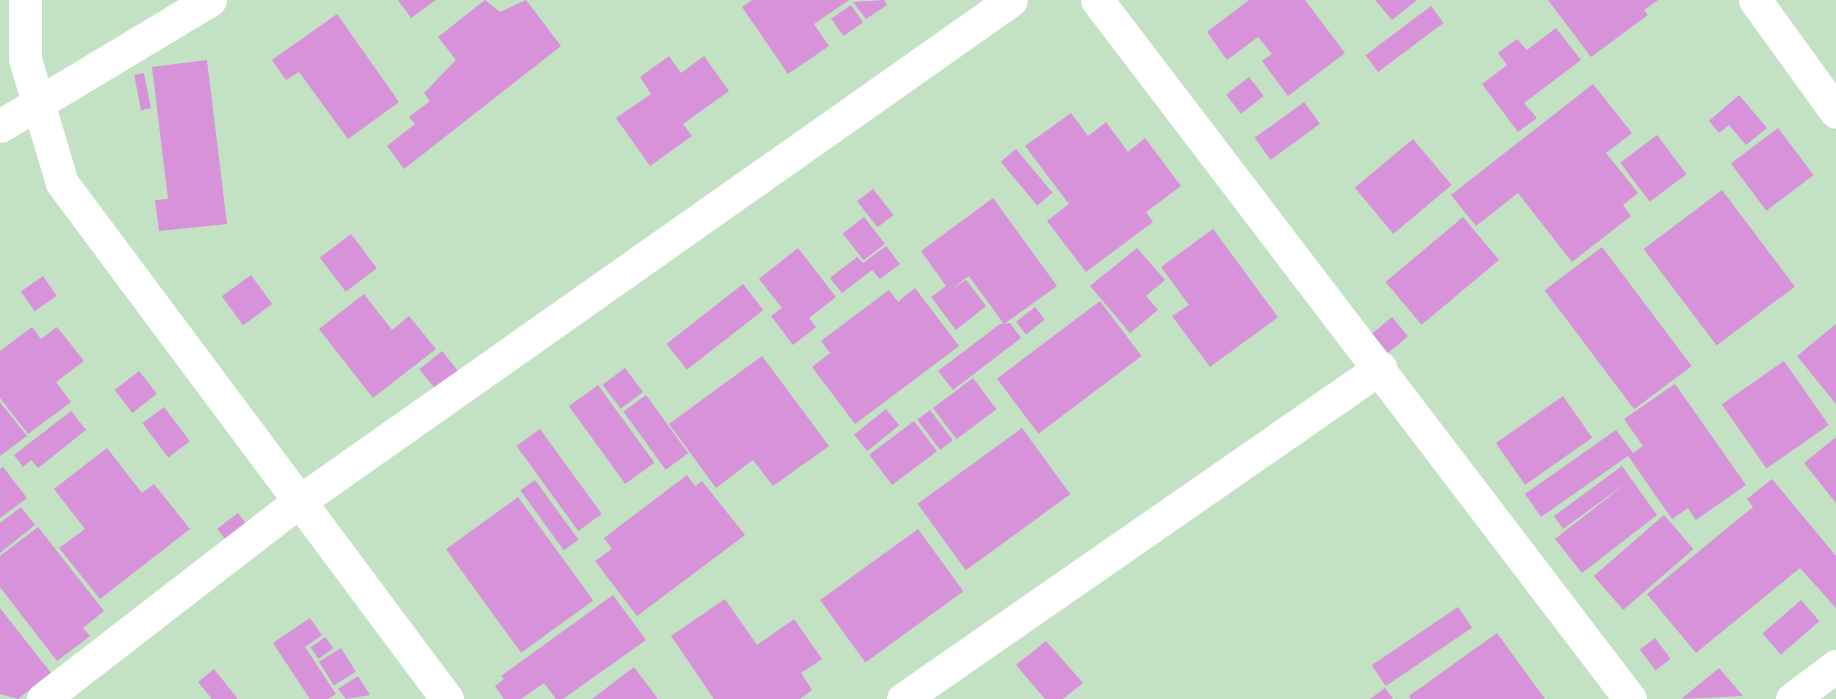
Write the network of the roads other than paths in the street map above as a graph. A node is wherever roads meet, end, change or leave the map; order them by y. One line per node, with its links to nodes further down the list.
1 (24, 0): 6 (street)
2 (210, 0): 6 (street)
3 (1011, 0): 10 (street)
4 (1097, 0): 9 (street)
5 (1755, 0): 7 (street)
6 (34, 102): 8 (street); 10 (street)
7 (1836, 112)
8 (0, 126)
9 (1380, 368): 14 (street); 15 (street)
10 (297, 503): 12 (street); 13 (street)
11 (1836, 666): 16 (street)
12 (43, 699)
13 (447, 699)
14 (903, 699)
15 (1630, 699)
16 (1792, 699)

